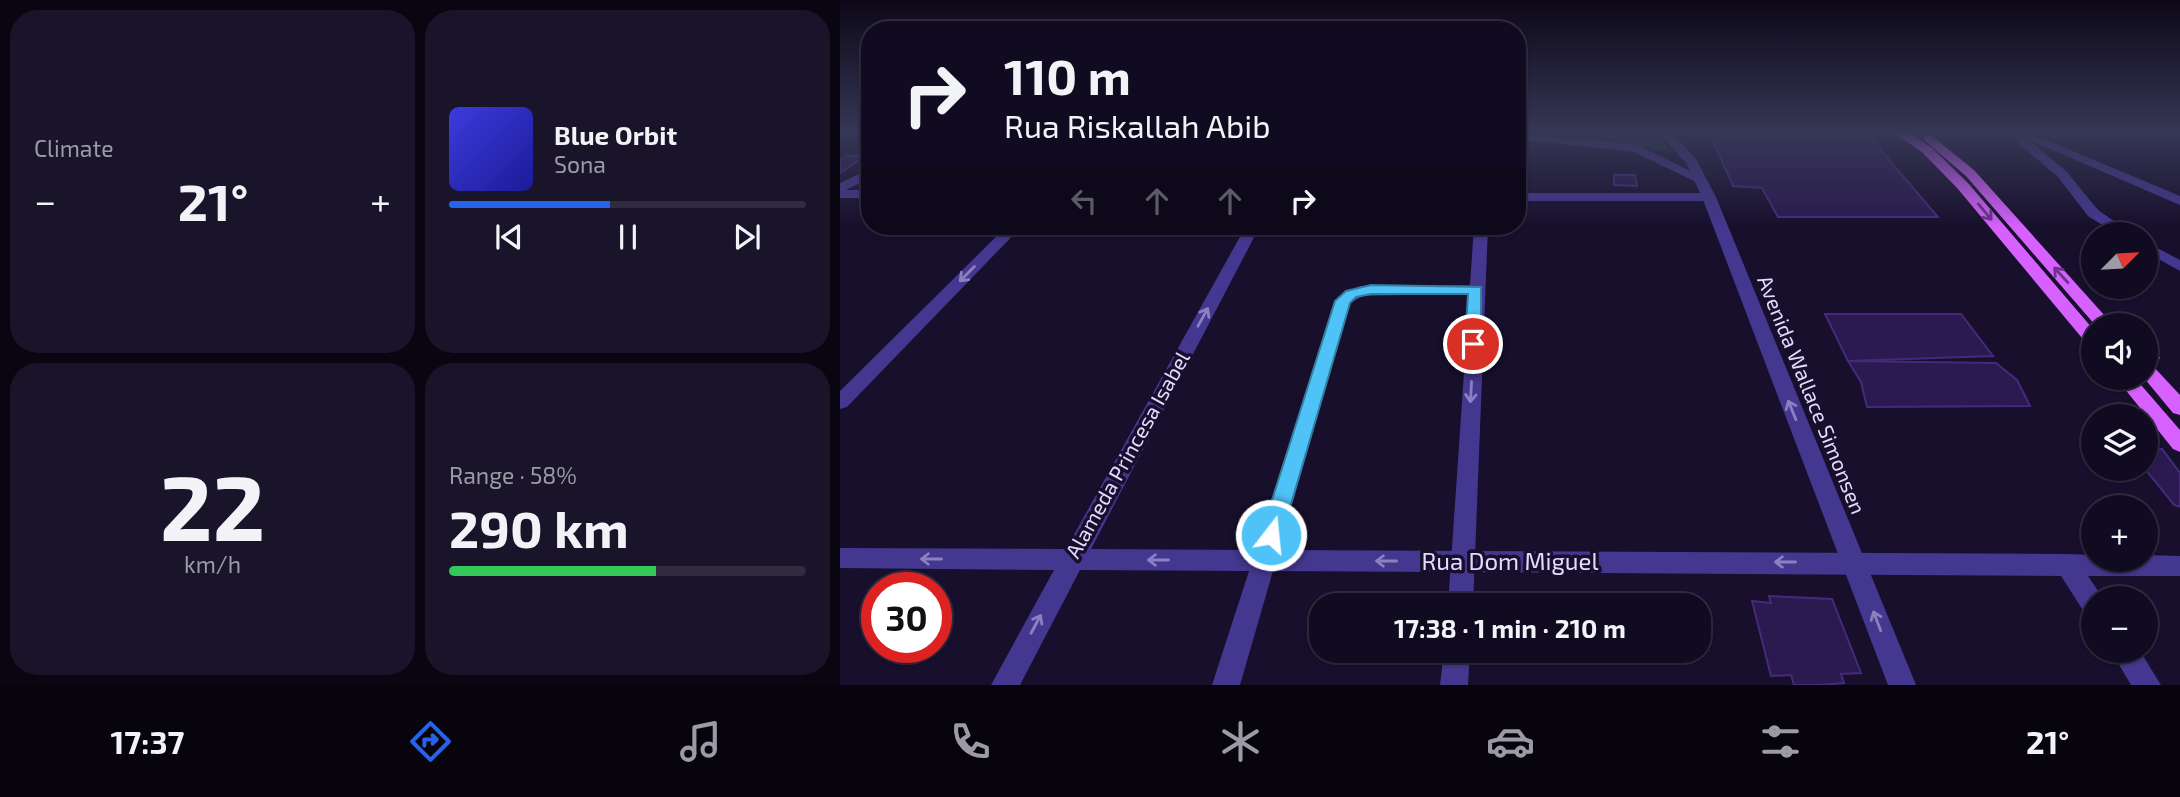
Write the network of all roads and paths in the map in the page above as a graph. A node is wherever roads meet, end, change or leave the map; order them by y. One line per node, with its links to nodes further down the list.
1 (1663, 164): 9 (street)
2 (1691, 164): 9 (street, Avenida Wallace Simonsen)
3 (1941, 164): 22 (main road, one-way to 22)
4 (1960, 164): 21 (main road, one-way to 4)
5 (2048, 164): 14 (street)
6 (2093, 164): 13 (street)
7 (861, 178): 8 (street)
8 (840, 188)
9 (1705, 188): 12 (street); 32 (street, Avenida Wallace Simonsen, one-way to 9)
10 (840, 194): 11 (street)
11 (861, 194)
12 (1526, 197)
13 (2180, 201)
14 (2105, 222)
15 (1006, 235): 25 (street, one-way to 25)
16 (1248, 235): 29 (street, Alameda Princesa Isabel, one-way to 16)
17 (1480, 235): 20 (street)
18 (2158, 253): 19 (street)
19 (2180, 266)
20 (1475, 290): 30 (street); 31 (street, one-way to 31)
21 (2094, 313)
22 (2081, 326)
23 (2158, 383): 26 (main road)
24 (2135, 390): 27 (main road)
25 (840, 402)
26 (2180, 408)
27 (2180, 444)
28 (840, 558): 29 (street, Rua Dom Miguel, one-way to 28)
29 (1070, 559): 30 (street, Rua Dom Miguel, one-way to 29); 39 (street, Alameda Princesa Isabel, one-way to 29)
30 (1264, 560): 31 (street, Rua Dom Miguel, one-way to 30); 40 (street)
31 (1463, 562): 32 (street, Rua Dom Miguel, one-way to 31); 36 (street)
32 (1853, 562): 33 (street, Rua Dom Miguel); 42 (street, Avenida Wallace Simonsen, one-way to 32)
33 (2067, 564): 34 (street, Rua Dom Miguel); 35 (street)
34 (2180, 566)
35 (2081, 586)
36 (1461, 593)
37 (1456, 663): 41 (street)
38 (2132, 663): 43 (street)
39 (1005, 685)
40 (1226, 685)
41 (1454, 685)
42 (1902, 685)
43 (2147, 685)

